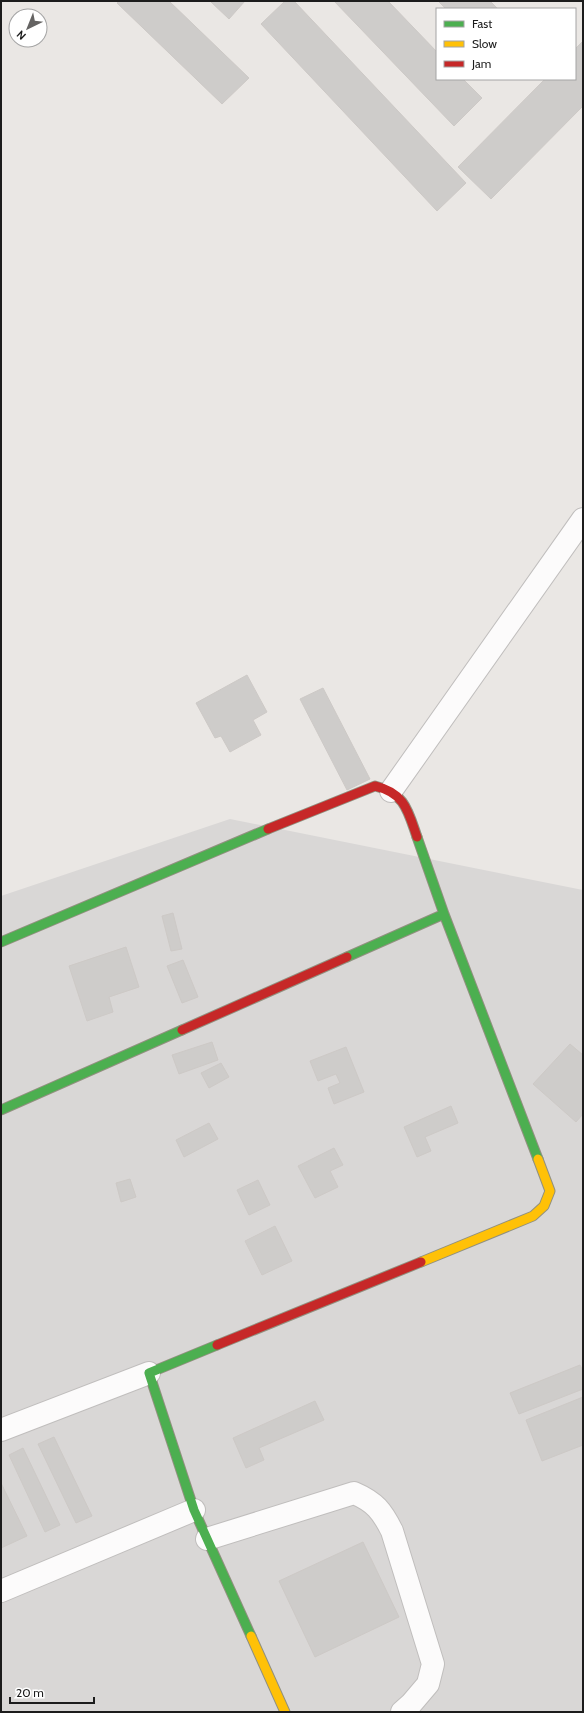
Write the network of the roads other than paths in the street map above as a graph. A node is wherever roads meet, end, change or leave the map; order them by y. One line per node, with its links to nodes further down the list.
1 (583, 519): 2 (street)
2 (391, 791): 3 (street); 4 (street)
3 (444, 914): 5 (street); 6 (street)
4 (1, 942)
5 (1, 1110)
6 (149, 1373): 7 (street); 8 (street)
7 (1, 1430)
8 (194, 1510): 9 (street); 10 (street)
9 (207, 1539): 11 (street); 12 (street)
10 (1, 1591)
11 (285, 1712)
12 (402, 1712)

